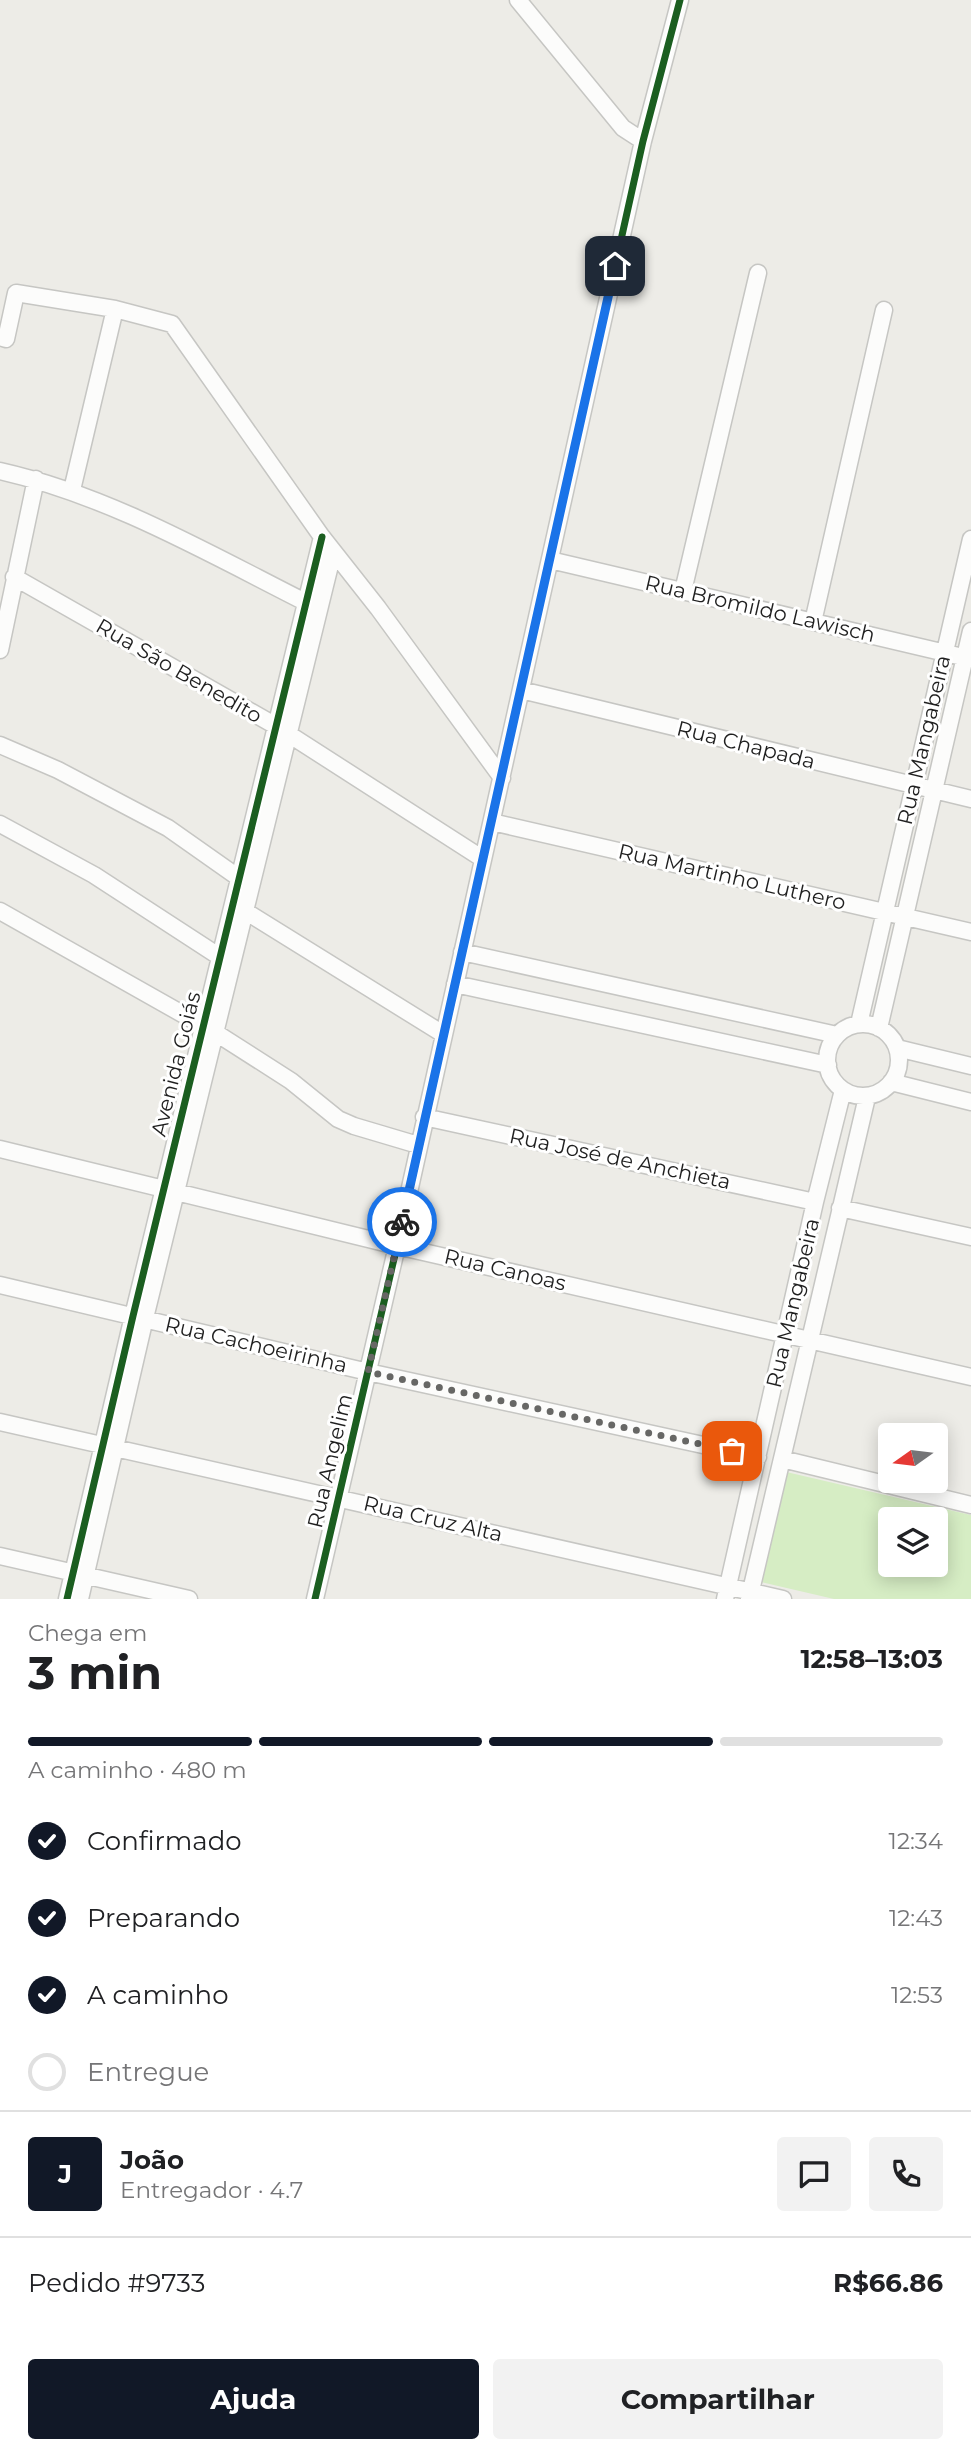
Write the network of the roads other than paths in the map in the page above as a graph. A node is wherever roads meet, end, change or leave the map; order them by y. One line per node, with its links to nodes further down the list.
1 (518, 0): 3 (street)
2 (680, 0): 3 (street, Rua Angelim)
3 (643, 142): 14 (street, Rua Angelim)
4 (758, 273): 16 (street)
5 (115, 309): 7 (street); 10 (street); 11 (street)
6 (884, 310): 19 (street)
7 (3, 338)
8 (0, 471): 9 (street)
9 (36, 479): 10 (street); 15 (street)
10 (72, 490): 18 (street)
11 (322, 537): 13 (street); 18 (street, Avenida Goiás)
12 (971, 539): 22 (street, Rua Mangabeira)
13 (334, 553): 18 (street, Avenida Goiás); 27 (street)
14 (550, 560): 16 (street, Rua Bromildo Lawisch); 24 (street, Rua Angelim)
15 (14, 577): 17 (street); 25 (street, Rua São Benedito)
16 (683, 591): 19 (street, Rua Bromildo Lawisch)
17 (4, 606): 21 (street)
18 (313, 606): 25 (street, Avenida Goiás)
19 (813, 622): 22 (street, Rua Bromildo Lawisch)
20 (971, 631): 23 (street, Rua Mangabeira)
21 (0, 650)
22 (945, 652): 23 (street, Rua Bromildo Lawisch); 28 (street, Rua Mangabeira)
23 (968, 658): 29 (street, Rua Mangabeira)
24 (521, 690): 27 (street, Rua Angelim); 28 (street, Rua Chapada)
25 (282, 730): 33 (street, Rua São Benedito); 34 (street, Avenida Goiás); 36 (street, Avenida Goiás)
26 (0, 745): 34 (street)
27 (502, 778): 31 (street, Rua Angelim)
28 (914, 785): 29 (street, Rua Chapada); 37 (street, Rua Mangabeira)
29 (934, 790): 30 (street, Rua Chapada); 38 (street, Rua Mangabeira)
30 (971, 799)
31 (492, 822): 33 (street, Rua Angelim); 37 (street, Rua Martinho Luthero)
32 (0, 824): 41 (street)
33 (483, 859): 40 (street, Rua Angelim)
34 (239, 878): 41 (street, Avenida Goiás)
35 (0, 911): 45 (street)
36 (245, 911): 45 (street, Avenida Goiás); 46 (street)
37 (885, 912): 38 (street, Rua Martinho Luthero); 43 (street, Rua Mangabeira)
38 (905, 917): 39 (street, Rua Martinho Luthero); 44 (street, Rua Mangabeira)
39 (971, 932)
40 (462, 953): 42 (street, Rua Angelim); 47 (street)
41 (220, 957): 45 (street, Avenida Goiás)
42 (455, 984): 46 (street, Rua Angelim); 49 (street)
43 (859, 1024): 44 (street); 47 (street)
44 (879, 1028): 48 (street)
45 (209, 1030): 56 (street); 58 (street, Avenida Goiás)
46 (443, 1034): 55 (street, Rua Angelim)
47 (837, 1035): 49 (street)
48 (897, 1048): 50 (street); 51 (street)
49 (828, 1065): 52 (street)
50 (971, 1066)
51 (891, 1083): 53 (street); 54 (street)
52 (844, 1090): 53 (street); 59 (street, Rua Mangabeira)
53 (867, 1097): 60 (street, Rua Mangabeira)
54 (971, 1101)
55 (424, 1117): 56 (street, Rua Angelim); 59 (street, Rua José de Anchieta)
56 (418, 1145): 62 (street, Rua Angelim)
57 (0, 1149): 58 (street, Rua Canoas)
58 (170, 1190): 62 (street, Rua Canoas); 64 (street, Avenida Goiás)
59 (815, 1202): 65 (street, Rua Mangabeira)
60 (840, 1208): 61 (street); 66 (street, Rua Mangabeira)
61 (971, 1237)
62 (397, 1245): 65 (street, Rua Canoas); 67 (street, Rua Angelim)
63 (0, 1285): 64 (street, Rua Cachoeirinha)
64 (139, 1317): 67 (street, Rua Cachoeirinha); 70 (street, Avenida Goiás)
65 (787, 1334): 66 (street, Rua Canoas); 71 (street, Rua Mangabeira)
66 (811, 1340): 68 (street, Rua Canoas); 72 (street, Rua Mangabeira)
67 (368, 1372): 71 (street, Rua Cachoeirinha); 73 (street, Rua Angelim)
68 (971, 1377)
69 (0, 1422): 70 (street, Rua Cruz Alta)
70 (108, 1447): 73 (street, Rua Cruz Alta); 76 (street, Avenida Goiás)
71 (758, 1457): 77 (street, Rua Mangabeira)
72 (782, 1459): 74 (street); 78 (street, Rua Mangabeira)
73 (340, 1498): 77 (street, Rua Cruz Alta); 82 (street, Rua Angelim)
74 (971, 1505)
75 (0, 1556): 76 (street)
76 (79, 1573): 79 (street, Avenida Goiás); 80 (street, Avenida Goiás); 81 (street)
77 (727, 1593): 78 (street, Rua Cruz Alta)
78 (750, 1595): 83 (street, Rua Cruz Alta)
79 (67, 1599)
80 (80, 1599)
81 (189, 1599)
82 (315, 1599)
83 (783, 1599)

